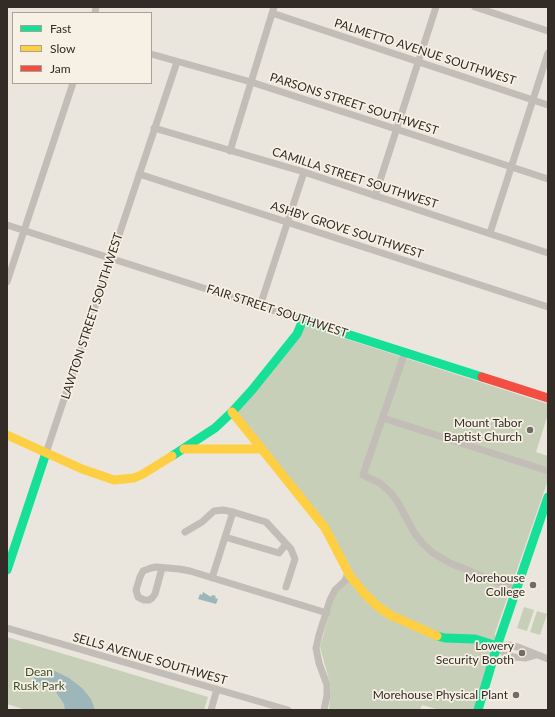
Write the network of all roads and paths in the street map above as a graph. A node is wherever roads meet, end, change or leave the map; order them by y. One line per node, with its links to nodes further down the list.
1 (436, 7): 9 (street)
2 (475, 7): 4 (street)
3 (273, 10): 9 (street, PALMETTO AVENUE SOUTHWEST); 10 (street)
4 (497, 10): 5 (street)
5 (548, 31)
6 (548, 53): 12 (street)
7 (152, 54): 8 (street, PARSONS STREET SOUTHWEST)
8 (177, 62): 10 (street, PARSONS STREET SOUTHWEST); 14 (street, LAWTON STREET SOUTHWEST)
9 (418, 62): 12 (street, PALMETTO AVENUE SOUTHWEST); 15 (street)
10 (251, 82): 15 (street, PARSONS STREET SOUTHWEST); 16 (street)
11 (73, 84): 24 (street)
12 (533, 100): 13 (street, PALMETTO AVENUE SOUTHWEST); 17 (street)
13 (548, 105)
14 (154, 128): 16 (street, CAMILLA STREET SOUTHWEST); 19 (street, LAWTON STREET SOUTHWEST)
15 (396, 129): 17 (street, PARSONS STREET SOUTHWEST); 21 (street)
16 (230, 151): 18 (street, CAMILLA STREET SOUTHWEST)
17 (511, 167): 20 (street, PARSONS STREET SOUTHWEST); 25 (street)
18 (304, 172): 21 (street, CAMILLA STREET SOUTHWEST); 22 (street)
19 (139, 174): 22 (street, ASHBY GROVE SOUTHWEST); 27 (street, LAWTON STREET SOUTHWEST)
20 (548, 179)
21 (375, 196): 25 (street, CAMILLA STREET SOUTHWEST)
22 (288, 223): 29 (street); 30 (street, ASHBY GROVE SOUTHWEST)
23 (7, 225): 24 (street, FAIR STREET SOUTHWEST)
24 (24, 230): 27 (street, FAIR STREET SOUTHWEST); 28 (street)
25 (490, 233): 26 (street, CAMILLA STREET SOUTHWEST)
26 (548, 253)
27 (111, 258): 29 (street, FAIR STREET SOUTHWEST); 39 (street, LAWTON STREET SOUTHWEST)
28 (7, 282)
29 (260, 306): 31 (street, FAIR STREET SOUTHWEST)
30 (548, 307)
31 (303, 320): 32 (street, FAIR STREET SOUTHWEST); 34 (street)
32 (405, 352): 33 (street, FAIR STREET SOUTHWEST); 35 (street)
33 (548, 398)
34 (232, 412): 37 (street); 38 (street)
35 (383, 418): 40 (street); 51 (street)
36 (7, 435): 39 (street)
37 (184, 449): 38 (street); 39 (street)
38 (262, 449): 48 (street)
39 (46, 453): 47 (street, LAWTON STREET SOUTHWEST)
40 (548, 470)
41 (548, 497): 51 (street)
42 (233, 512): 43 (street); 44 (street); 45 (street)
43 (185, 532)
44 (225, 537): 45 (street); 49 (street)
45 (286, 544): 50 (street)
46 (162, 568): 46 (street); 49 (street)
47 (7, 570)
48 (350, 576): 52 (street); 54 (street)
49 (212, 578): 52 (street)
50 (286, 587)
51 (517, 590): 54 (street)
52 (327, 613): 60 (street)
53 (7, 628): 57 (street, SELLS AVENUE SOUTHWEST)
54 (497, 646): 55 (street); 55 (street); 61 (street)
55 (536, 655): 56 (street)
56 (548, 659)
57 (217, 689): 58 (street); 59 (street, SELLS AVENUE SOUTHWEST)
58 (211, 710)
59 (288, 710)
60 (324, 710)
61 (478, 710)

